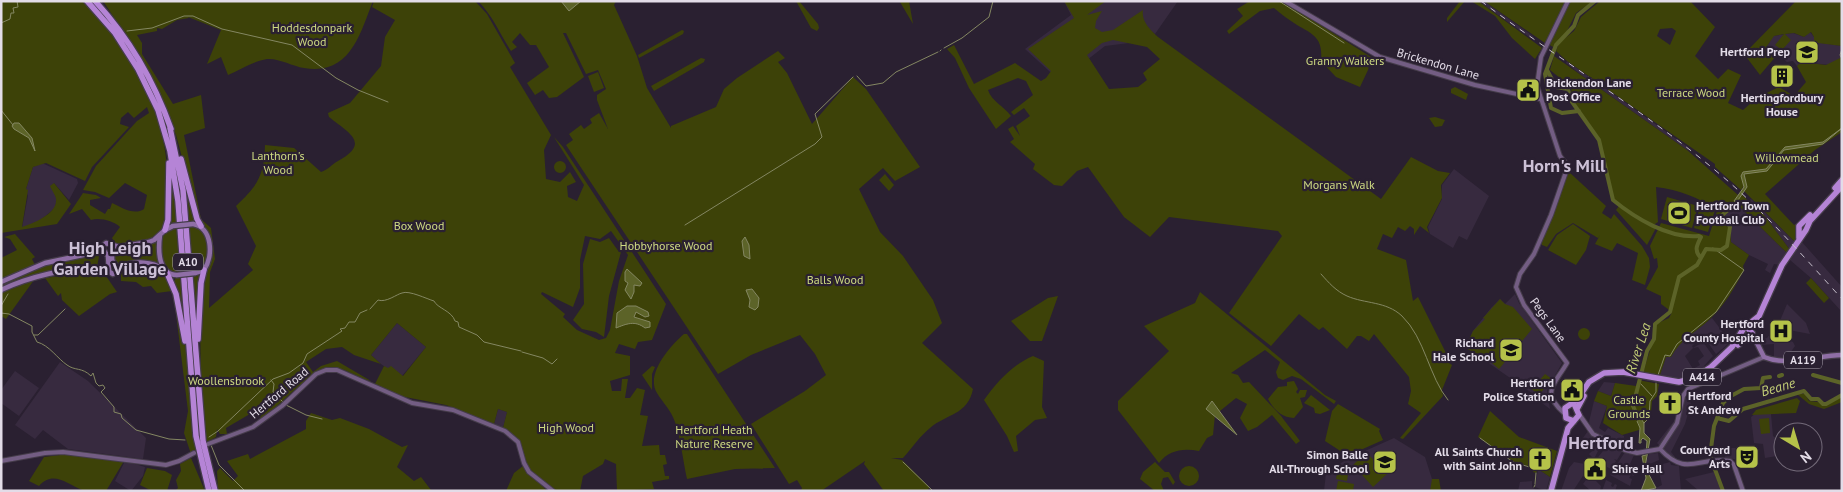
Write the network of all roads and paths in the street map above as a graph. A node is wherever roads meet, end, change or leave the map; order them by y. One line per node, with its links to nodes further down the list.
1 (87, 1): 6 (highway, A10)
2 (95, 1): 7 (highway, A10)
3 (1285, 1): 5 (main road, Brickendon Lane)
4 (1568, 1): 5 (main road)
5 (1540, 99): 28 (main road, Pegs Lane)
6 (158, 110): 12 (highway); 25 (highway, A10)
7 (170, 128): 10 (highway); 26 (highway, A10)
8 (1842, 180): 11 (highway, A414)
9 (1842, 186): 11 (highway, A414)
10 (201, 226): 12 (main road, bridge); 16 (main road, A10)
11 (1803, 227): 21 (highway, A414)
12 (162, 232): 13 (main road); 18 (main road, A10)
13 (112, 245): 14 (main road); 15 (main road)
14 (102, 248): 17 (main road); 19 (main road)
15 (118, 269): 17 (main road); 18 (main road, A10)
16 (204, 270): 18 (main road, A10, bridge); 26 (highway)
17 (108, 271): 20 (main road)
18 (165, 271): 25 (highway)
19 (1, 282)
20 (1, 290)
21 (1749, 333): 23 (main road); 24 (highway, A414); 24 (highway, A414)
22 (1842, 355): 23 (main road, A119)
23 (1764, 357): 32 (main road)
24 (1642, 378): 27 (highway, A414); 30 (highway, A414)
25 (192, 383): 35 (highway, A10)
26 (198, 397): 36 (highway, A10)
27 (1568, 405): 28 (main road); 29 (highway); 30 (highway)
28 (1558, 407): 29 (main road)
29 (1565, 415): 30 (highway); 38 (highway, A414)
30 (1576, 416): 32 (main road); 38 (highway, A414)
31 (208, 444): 37 (main road, Hertford Road)
32 (1660, 449): 39 (main road)
33 (194, 453): 34 (main road)
34 (1, 461)
35 (208, 491)
36 (215, 491)
37 (553, 491)
38 (1549, 491)
39 (1743, 491)

